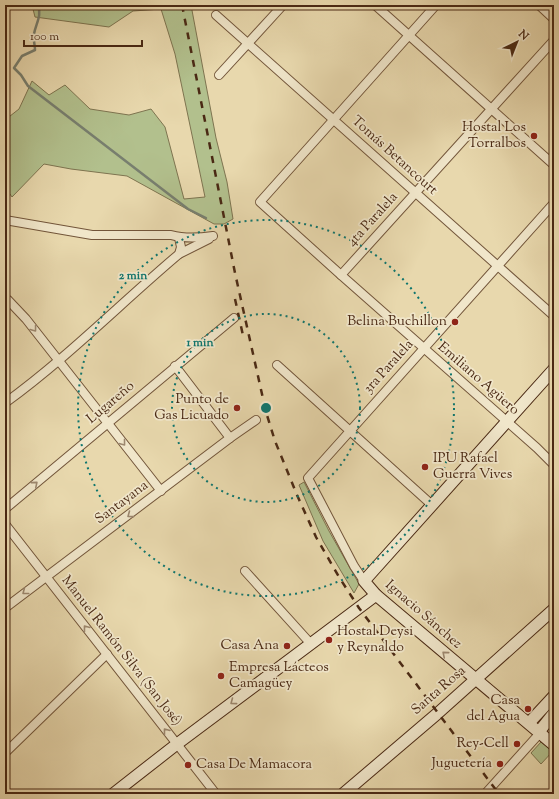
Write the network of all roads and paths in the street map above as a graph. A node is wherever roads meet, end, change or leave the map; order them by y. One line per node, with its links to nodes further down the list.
1 (282, 5): 9 (street)
2 (375, 5): 7 (street)
3 (436, 5): 7 (street)
4 (539, 5): 6 (street)
5 (216, 15): 9 (street, Tomás Betancourt)
6 (554, 19)
7 (409, 35): 11 (street); 12 (street)
8 (554, 40): 11 (street, 4ta Paralela)
9 (248, 44): 10 (street); 12 (street, Tomás Betancourt)
10 (219, 75)
11 (491, 109): 13 (street); 14 (street, 4ta Paralela)
12 (333, 120): 14 (street, Tomás Betancourt); 20 (street, Emiliano Agüero)
13 (554, 166)
14 (416, 193): 19 (street, Tomás Betancourt); 20 (street, 4ta Paralela)
15 (554, 203): 19 (street, 3ra Paralela)
16 (5, 220): 17 (street)
17 (178, 238): 18 (street); 18 (street)
18 (179, 254): 25 (street)
19 (497, 266): 22 (street, Tomás Betancourt); 24 (street, 3ra Paralela)
20 (341, 275): 24 (street, Emiliano Agüero)
21 (5, 298): 25 (street, one-way to 25)
22 (554, 316)
23 (234, 318): 27 (street, Lugareño)
24 (424, 348): 31 (street, Emiliano Agüero); 33 (street, 3ra Paralela)
25 (58, 361): 29 (street); 32 (street)
26 (277, 365): 33 (street)
27 (175, 366): 32 (street, Lugareño); 34 (street)
28 (554, 369): 31 (main road)
29 (5, 402)
30 (256, 420): 34 (street, Santayana)
31 (506, 422): 35 (street, Emiliano Agüero); 38 (main road)
32 (108, 423): 37 (street, one-way to 37); 39 (street, Lugareño, one-way to 32)
33 (350, 430): 36 (street, 3ra Paralela); 38 (street)
34 (230, 438): 37 (street, Santayana)
35 (554, 466)
36 (308, 478): 43 (street, Ignacio Sánchez)
37 (161, 491): 42 (street, Santayana, one-way to 42)
38 (432, 504): 43 (main road)
39 (5, 509)
40 (5, 524): 42 (street, Manuel Ramón Silva (San José))
41 (245, 571): 47 (street)
42 (46, 576): 45 (street, Santayana, one-way to 45); 48 (street, Manuel Ramón Silva (San José), one-way to 42)
43 (364, 581): 44 (main road, Ignacio Sánchez)
44 (376, 595): 47 (main road); 49 (main road, Ignacio Sánchez, one-way to 44)
45 (5, 608)
46 (554, 609): 49 (main road, Santa Rosa)
47 (310, 644): 54 (main road, one-way to 54)
48 (107, 654): 54 (street, Manuel Ramón Silva (San José), one-way to 48); 56 (street)
49 (475, 680): 52 (main road, Ignacio Sánchez); 59 (main road, Santa Rosa)
50 (554, 696): 51 (main road)
51 (546, 716): 52 (main road); 53 (main road)
52 (529, 723): 53 (main road, Ignacio Sánchez)
53 (540, 733): 55 (main road, Ignacio Sánchez); 60 (street)
54 (177, 744): 57 (main road); 58 (street, Manuel Ramón Silva (San José))
55 (554, 745)
56 (5, 753)
57 (113, 794)
58 (216, 794)
59 (343, 794)
60 (484, 794)

